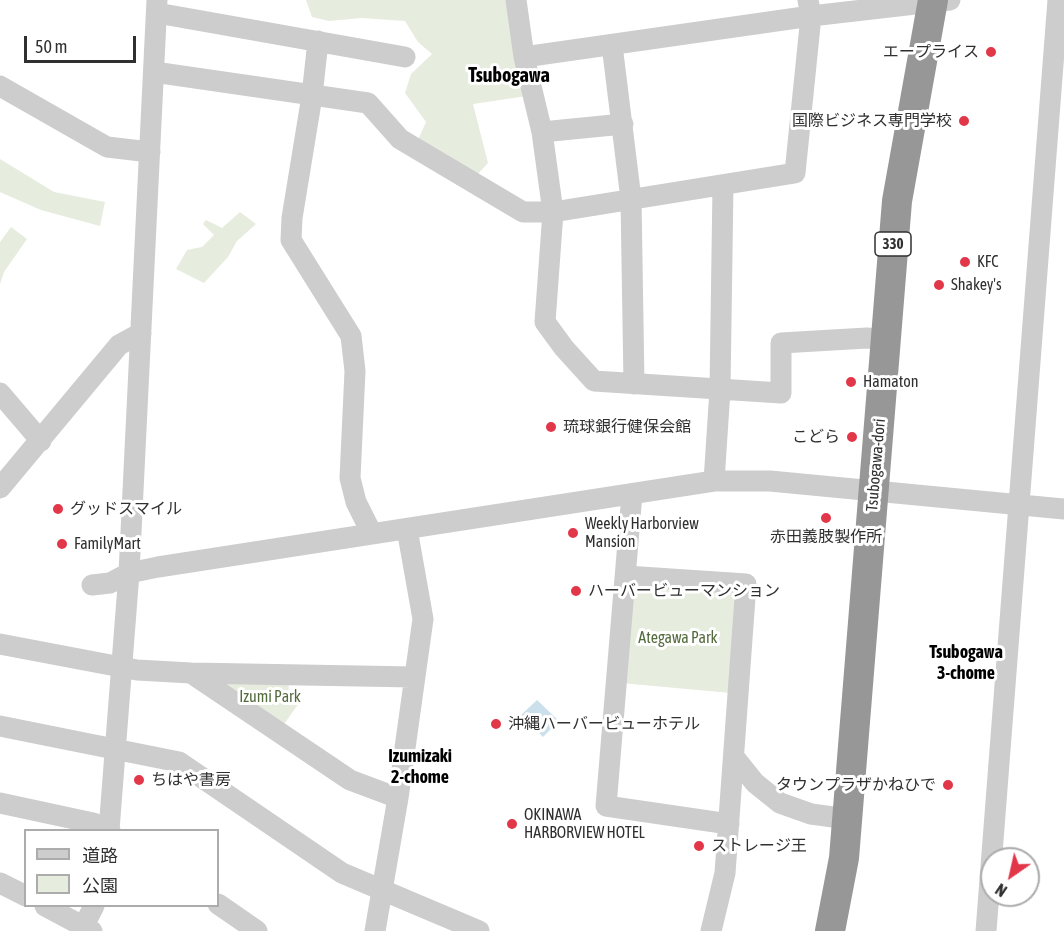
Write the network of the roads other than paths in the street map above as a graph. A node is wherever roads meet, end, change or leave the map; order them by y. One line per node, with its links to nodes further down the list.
1 (516, 0): 9 (street)
2 (939, 0): 5 (street); 20 (highway, Tsubogawa-dori / 330)
3 (1058, 0): 29 (street)
4 (157, 6): 6 (street); 10 (street)
5 (810, 8): 7 (street); 16 (street)
6 (318, 41): 8 (street); 12 (street)
7 (612, 45): 9 (street); 13 (street)
8 (405, 57)
9 (524, 57): 14 (street)
10 (154, 72): 12 (street); 15 (street)
11 (0, 86): 15 (street)
12 (312, 96): 18 (street); 32 (street)
13 (623, 124): 14 (street); 17 (street)
14 (542, 132): 18 (street)
15 (150, 152): 19 (street)
16 (723, 185): 17 (street); 22 (street)
17 (631, 199): 18 (street); 21 (street)
18 (553, 212): 21 (street)
19 (141, 333): 24 (street); 33 (street)
20 (886, 340): 22 (street); 27 (highway, Tsubogawa-dori / 330)
21 (634, 384): 22 (street)
22 (720, 390): 25 (street)
23 (0, 393): 24 (street)
24 (41, 441): 26 (street)
25 (714, 481): 27 (street); 28 (street)
26 (0, 488)
27 (874, 491): 29 (street); 45 (highway, Tsubogawa-dori / 330)
28 (632, 494): 31 (street); 34 (street)
29 (1018, 504): 30 (street); 61 (street)
30 (1064, 509)
31 (407, 529): 32 (street); 39 (street)
32 (372, 534): 33 (street)
33 (129, 573): 35 (street); 37 (street)
34 (626, 576): 42 (street); 46 (street)
35 (92, 585)
36 (0, 644): 37 (street)
37 (121, 668): 38 (street); 41 (street)
38 (191, 673): 39 (street); 43 (street)
39 (414, 677): 43 (street)
40 (0, 726): 41 (street)
41 (114, 749): 48 (street); 50 (street)
42 (735, 758): 45 (street); 46 (street)
43 (398, 798): 50 (street)
44 (0, 803): 47 (street)
45 (848, 819): 60 (highway, Tsubogawa-dori / 330)
46 (729, 824): 59 (street)
47 (107, 829)
48 (109, 829)
49 (0, 883): 51 (street)
50 (381, 891): 57 (street); 58 (street)
51 (24, 895)
52 (219, 905): 56 (street)
53 (47, 907): 55 (street)
54 (94, 907): 55 (street)
55 (85, 929)
56 (257, 931)
57 (375, 931)
58 (479, 931)
59 (711, 931)
60 (830, 931)
61 (986, 931)

